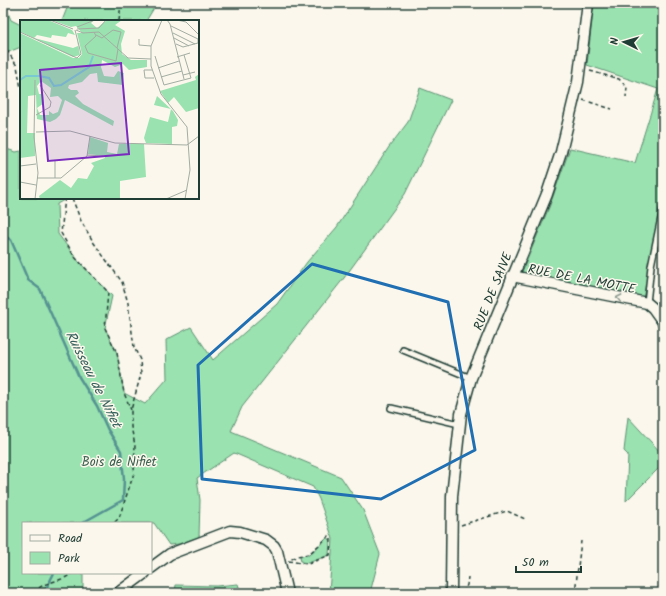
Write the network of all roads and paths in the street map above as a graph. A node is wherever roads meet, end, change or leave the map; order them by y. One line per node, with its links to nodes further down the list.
1 (121, 3): 3 (path)
2 (588, 3): 5 (street, RUE DE SAIVE)
3 (119, 20)
4 (3, 44): 6 (path)
5 (580, 68): 7 (street, RUE DE SAIVE); 8 (path)
6 (20, 82)
7 (575, 98): 9 (path); 13 (street, RUE DE SAIVE)
8 (626, 98)
9 (612, 109)
10 (65, 199): 19 (path)
11 (72, 199): 19 (path)
12 (663, 208): 14 (lane)
13 (512, 276): 14 (street, RUE DE LA MOTTE, one-way to 13); 17 (street, RUE DE SAIVE)
14 (647, 304): 15 (street, RUE DE LA MOTTE)
15 (663, 322)
16 (403, 350): 17 (lane)
17 (470, 378): 20 (street, RUE DE SAIVE)
18 (391, 408): 20 (lane)
19 (131, 410): 22 (path)
20 (459, 424): 23 (street, RUE DE SAIVE)
21 (525, 519): 23 (path)
22 (115, 522)
23 (451, 528): 34 (street, RUE DE SAIVE)
24 (580, 542): 36 (path)
25 (290, 560): 25 (path); 26 (path)
26 (280, 562): 27 (street); 33 (street)
27 (152, 567)
28 (71, 574): 31 (path)
29 (144, 574): 32 (street)
30 (468, 576): 35 (path)
31 (34, 593)
32 (118, 593)
33 (287, 593)
34 (451, 593)
35 (463, 593)
36 (575, 593)

